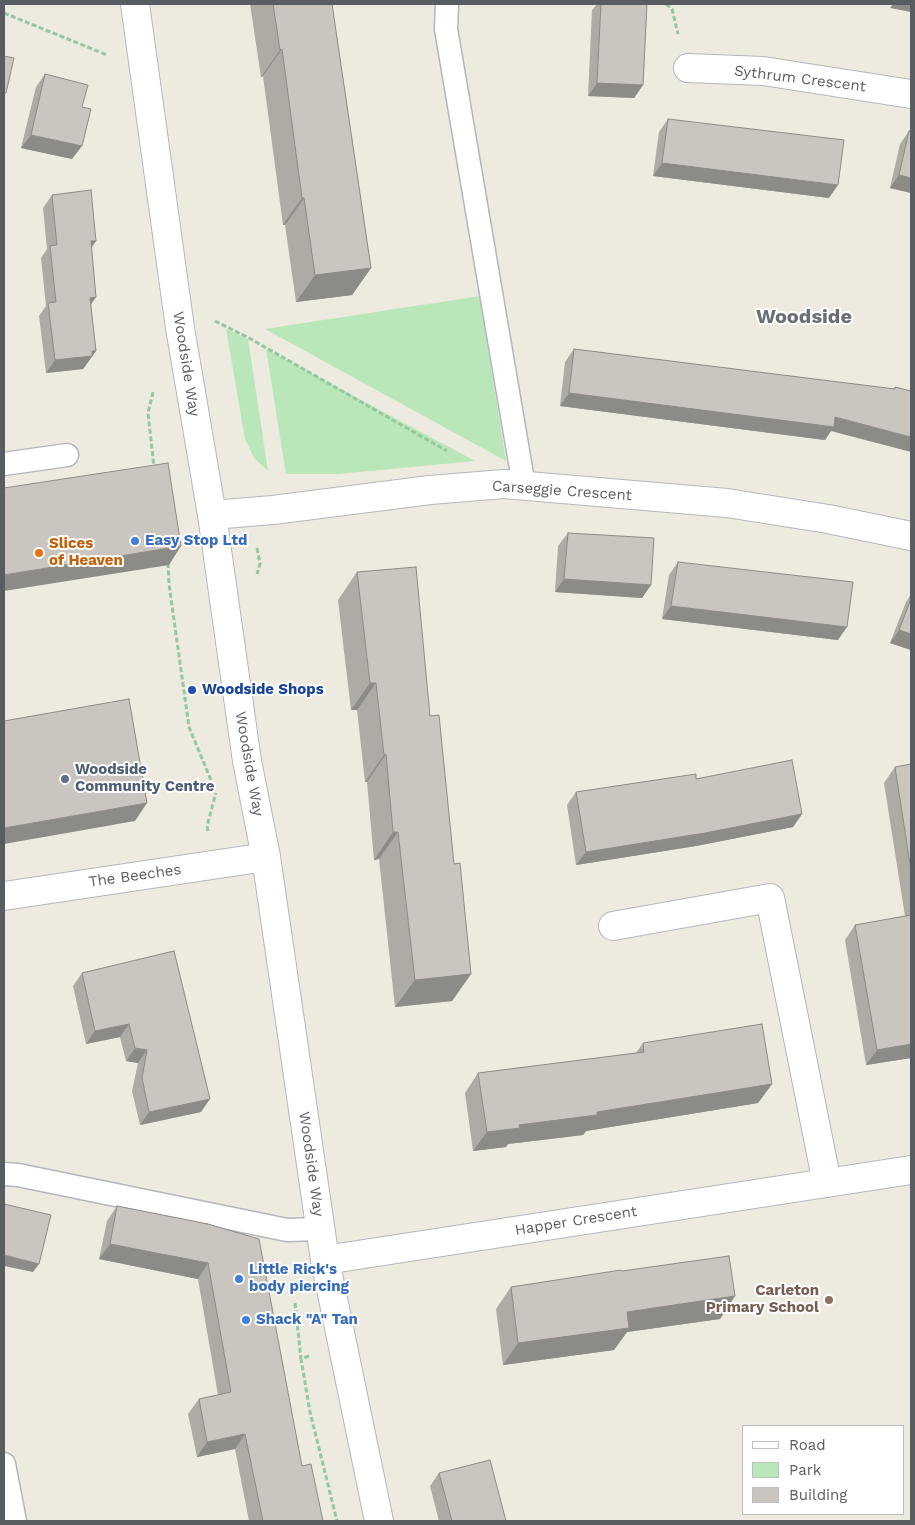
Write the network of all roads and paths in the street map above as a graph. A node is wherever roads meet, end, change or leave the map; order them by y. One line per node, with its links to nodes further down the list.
1 (136, 4): 10 (street, Woodside Way)
2 (447, 4): 9 (lane)
3 (4, 13): 4 (path)
4 (107, 55)
5 (688, 68): 6 (street, Sythrum Crescent)
6 (911, 94)
7 (67, 454): 8 (lane)
8 (4, 464)
9 (524, 486): 10 (street, Carseggie Crescent); 11 (street, Carseggie Crescent)
10 (212, 515): 12 (street, Woodside Way)
11 (911, 536)
12 (266, 857): 13 (street, The Beeches); 18 (street, Woodside Way)
13 (4, 896)
14 (613, 926): 17 (street)
15 (911, 1170): 17 (street, Happer Crescent)
16 (4, 1174): 18 (lane)
17 (827, 1183): 19 (street, Happer Crescent)
18 (321, 1229): 19 (street, Woodside Way)
19 (325, 1260): 20 (street, Woodside Way)
20 (343, 1343): 23 (path); 24 (street, Woodside Way)
21 (4, 1464): 22 (lane)
22 (15, 1521)
23 (337, 1521)
24 (379, 1521)

